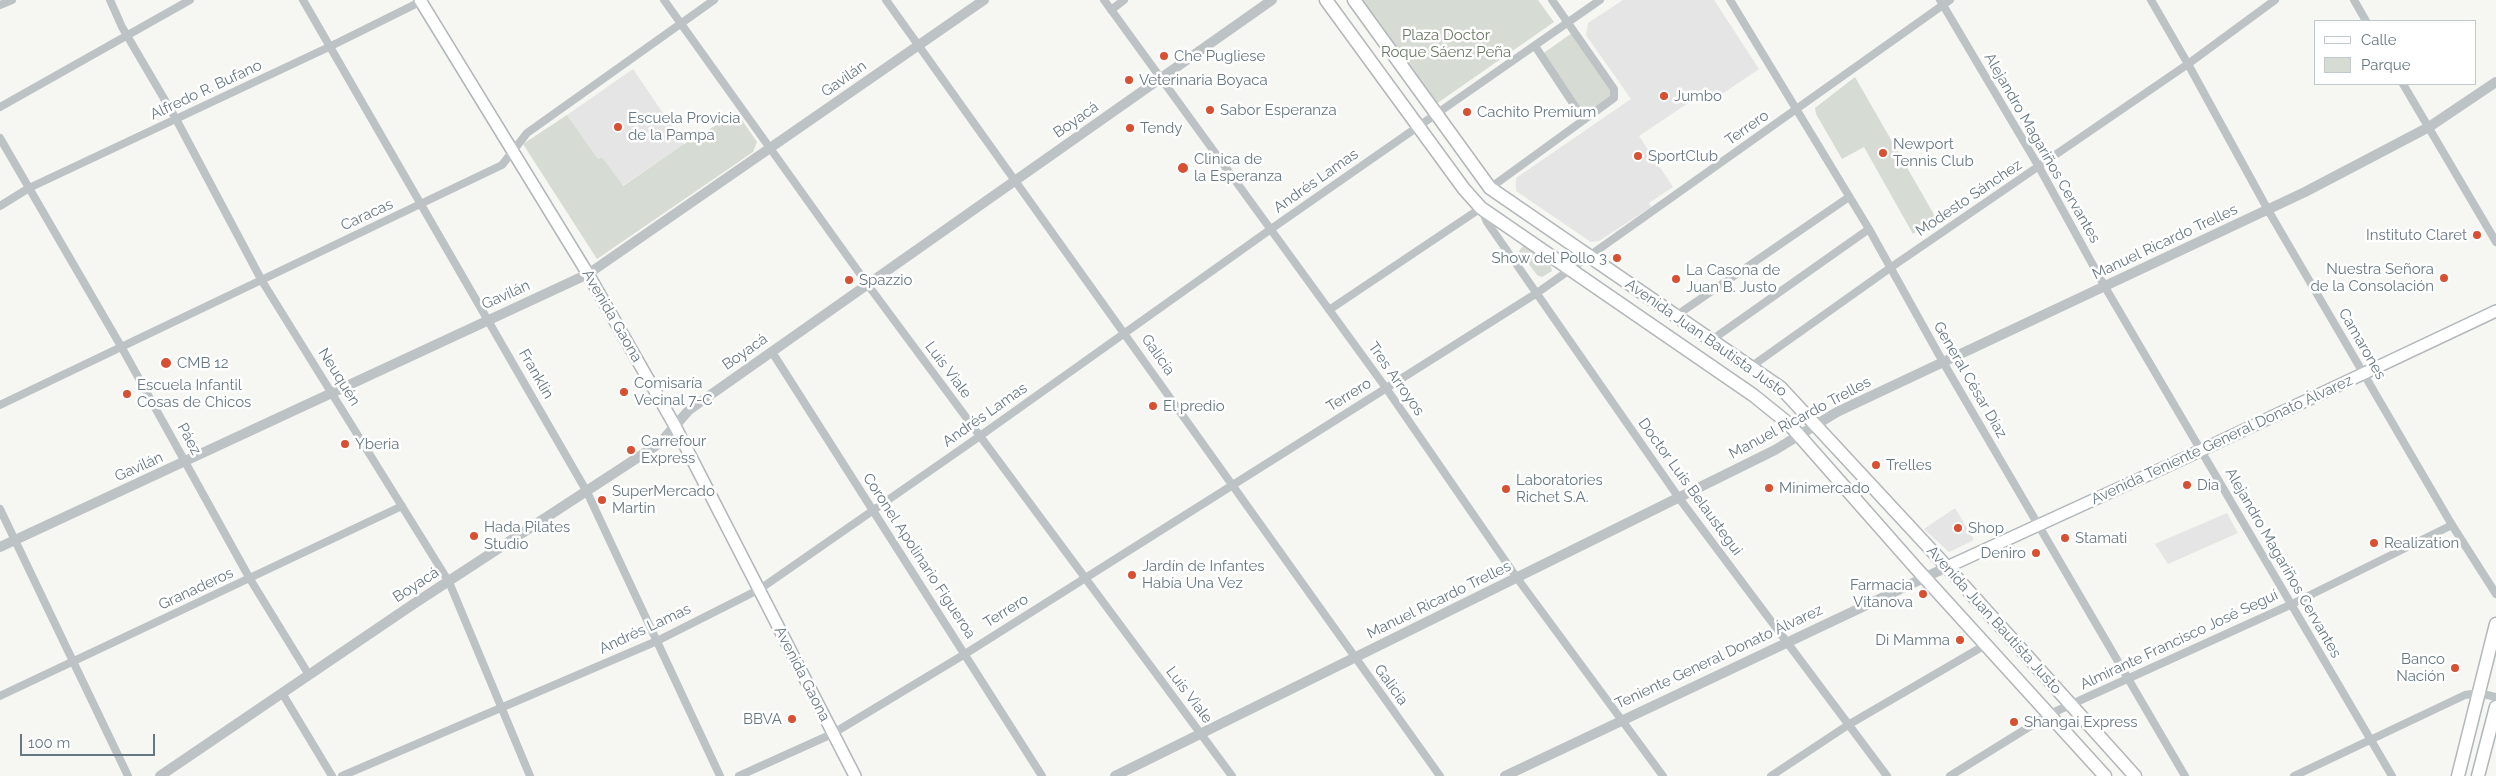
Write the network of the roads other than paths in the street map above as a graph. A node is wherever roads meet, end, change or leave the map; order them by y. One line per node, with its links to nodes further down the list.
1 (12, 0): 23 (street)
2 (110, 0): 28 (street, Neuquén)
3 (190, 0): 28 (street)
4 (303, 0): 31 (street, Franklin)
5 (664, 0): 27 (street, Luis Viale)
6 (714, 0): 27 (street, Caracas)
7 (886, 0): 29 (street, Galicia)
8 (984, 0): 29 (street, Gavilán)
9 (1104, 0): 24 (street, Tres Arroyos)
10 (1124, 0): 24 (street)
11 (1272, 0): 33 (street, Boyacá)
12 (1326, 0): 41 (main road, Avenida Juan Bautista Justo)
13 (1354, 0): 38 (main road, Avenida Juan Bautista Justo)
14 (1552, 0): 26 (street)
15 (1600, 0): 26 (street, Andrés Lamas)
16 (1730, 0): 37 (street, General César Díaz)
17 (1950, 0): 22 (street, Terrero)
18 (2151, 0): 32 (street, Camarones)
19 (2274, 0): 32 (street, Modesto Sánchez)
20 (2354, 0): 25 (street)
21 (422, 1): 31 (street, Alfredo R. Bufano); 45 (main road, Avenida Gaona)
22 (1942, 2): 37 (street, Terrero); 46 (street, Alejandro Magariños Cervantes)
23 (0, 5)
24 (1111, 10): 33 (street, Tres Arroyos)
25 (2365, 20)
26 (1568, 23): 30 (street, Andrés Lamas); 40 (street)
27 (681, 24): 44 (street, Luis Viale); 45 (street, Caracas)
28 (127, 35): 36 (street); 39 (street, Neuquén)
29 (918, 45): 44 (street, Gavilán); 47 (street, Galicia)
30 (1535, 46): 38 (street, Andrés Lamas); 40 (street)
31 (329, 48): 39 (street, Alfredo R. Bufano); 51 (street, Franklin)
32 (2188, 64): 46 (street, Modesto Sánchez); 54 (street, Camarones)
33 (1161, 78): 47 (street, Boyacá); 55 (street, Tres Arroyos)
34 (2496, 82): 42 (street, Manuel Ricardo Trelles)
35 (2405, 85): 42 (street)
36 (0, 107)
37 (1798, 109): 50 (street, General César Díaz); 58 (street, Terrero)
38 (1435, 114): 41 (street, Andrés Lamas); 49 (main road, Avenida Juan Bautista Justo)
39 (176, 119): 48 (street, Alfredo R. Bufano); 62 (street, Neuquén)
40 (1584, 120): 49 (street)
41 (1419, 127): 53 (main road, Avenida Juan Bautista Justo); 55 (street, Andrés Lamas)
42 (2429, 127): 54 (street, Manuel Ricardo Trelles); 57 (street)
43 (0, 138): 48 (street, Páez)
44 (770, 148): 61 (street, Gavilán); 63 (street, Luis Viale)
45 (514, 152): 51 (street, Caracas); 61 (main road, Avenida Gaona)
46 (2039, 167): 59 (street, Modesto Sánchez); 64 (street, Alejandro Magariños Cervantes)
47 (1016, 181): 63 (street, Boyacá); 70 (street, Galicia)
48 (29, 188): 52 (street, Alfredo R. Bufano); 72 (street, Páez)
49 (1490, 188): 58 (main road, Avenida Juan Bautista Justo)
50 (1849, 197): 56 (street, General César Díaz); 68 (street)
51 (423, 204): 62 (street, Caracas); 69 (street, Franklin)
52 (0, 206)
53 (1481, 208): 60 (main road, Avenida Juan Bautista Justo); 65 (street, Doctor Luis Belaustegui); 66 (street)
54 (2268, 210): 64 (street, Manuel Ricardo Trelles); 76 (street, Camarones)
55 (1271, 229): 66 (street, Tres Arroyos); 70 (street, Andrés Lamas)
56 (1869, 229): 59 (street, General César Díaz); 71 (street)
57 (2496, 242)
58 (1587, 256): 60 (street, Terrero); 68 (main road, Avenida Juan Bautista Justo)
59 (1890, 268): 74 (street, General César Díaz); 75 (street, Modesto Sánchez)
60 (1570, 269): 65 (street, Terrero); 82 (main road, Avenida Juan Bautista Justo)
61 (588, 274): 69 (street, Gavilán); 81 (main road, Avenida Gaona)
62 (262, 281): 72 (street, Caracas); 78 (street, Neuquén)
63 (868, 285): 73 (street, Boyacá); 83 (street, Luis Viale)
64 (2105, 287): 74 (street, Manuel Ricardo Trelles); 84 (street, Alejandro Magariños Cervantes)
65 (1536, 293): 77 (street, Terrero); 88 (street, Doctor Luis Belaustegui)
66 (1329, 310): 77 (street, Tres Arroyos)
67 (2496, 311): 76 (main road, Avenida Teniente General Donato Álvarez)
68 (1677, 315): 71 (main road, Avenida Juan Bautista Justo)
69 (488, 319): 78 (street, Gavilán); 87 (street, Franklin)
70 (1125, 332): 83 (street, Andrés Lamas); 86 (street, Galicia)
71 (1713, 339): 75 (main road, Avenida Juan Bautista Justo)
72 (122, 348): 79 (street, Caracas); 85 (street, Páez)
73 (772, 352): 81 (street, Boyacá); 91 (street, Coronel Apolinario Figueroa)
74 (1943, 362): 80 (street, Manuel Ricardo Trelles); 92 (street, General César Díaz)
75 (1752, 366): 80 (main road, Avenida Juan Bautista Justo)
76 (2363, 374): 84 (main road, Avenida Teniente General Donato Álvarez); 93 (street, Camarones)
77 (1386, 388): 86 (street, Terrero); 99 (street, Tres Arroyos)
78 (332, 392): 85 (street, Gavilán); 89 (street, Neuquén)
79 (0, 405)
80 (1816, 423): 82 (street, Manuel Ricardo Trelles); 96 (main road, Avenida Juan Bautista Justo)
81 (675, 426): 87 (street, Boyacá); 102 (main road, Avenida Gaona)
82 (1800, 435): 88 (street, Manuel Ricardo Trelles); 98 (main road, Avenida Juan Bautista Justo)
83 (980, 436): 91 (street, Andrés Lamas); 97 (street, Luis Viale)
84 (2202, 450): 92 (main road, Avenida Teniente General Donato Álvarez); 104 (street, Alejandro Magariños Cervantes)
85 (187, 462): 94 (street, Gavilán); 100 (street, Páez)
86 (1232, 484): 97 (street, Terrero); 110 (street, Galicia)
87 (587, 492): 101 (street, Boyacá); 106 (street, Franklin)
88 (1679, 498): 99 (street, Manuel Ricardo Trelles); 107 (street, Doctor Luis Belaustegui)
89 (402, 506): 100 (street, Granaderos); 101 (street, Neuquén)
90 (0, 509): 94 (street)
91 (872, 510): 102 (street, Andrés Lamas); 109 (street, Coronel Apolinario Figueroa)
92 (2039, 524): 96 (main road, Avenida Teniente General Donato Álvarez); 113 (street, General César Díaz)
93 (2452, 525): 103 (street, Camarones); 104 (street, Almirante Francisco José Seguí)
94 (14, 540): 95 (street, Gavilán); 111 (street)
95 (0, 547)
96 (1947, 567): 98 (street, Teniente General Donato Álvarez); 118 (main road, Avenida Juan Bautista Justo)
97 (1085, 577): 109 (street, Terrero); 125 (street, Luis Viale)
98 (1924, 577): 107 (street, Teniente General Donato Álvarez); 108 (main road, Avenida Juan Bautista Justo)
99 (1517, 578): 110 (street, Manuel Ricardo Trelles); 122 (street, Tres Arroyos)
100 (250, 579): 111 (street, Granaderos); 112 (street, Páez)
101 (449, 582): 112 (street, Boyacá); 120 (street, Neuquén)
102 (760, 589): 106 (street, Andrés Lamas); 124 (main road, Avenida Gaona)
103 (2496, 594)
104 (2290, 605): 113 (street, Almirante Francisco José Seguí); 126 (street, Alejandro Magariños Cervantes)
105 (2496, 624): 115 (main road)
106 (657, 641): 120 (street, Andrés Lamas); 132 (street, Franklin)
107 (1786, 643): 122 (street, Teniente General Donato Álvarez); 123 (street, Doctor Luis Belaustegui)
108 (1986, 644): 121 (main road, Avenida Juan Bautista Justo); 123 (street)
109 (965, 654): 124 (street, Terrero); 135 (street, Coronel Apolinario Figueroa)
110 (1355, 658): 125 (street, Manuel Ricardo Trelles); 138 (street, Galicia)
111 (72, 663): 116 (street, Granaderos); 127 (street)
112 (309, 675): 114 (street, Boyacá)
113 (2126, 678): 118 (street, Almirante Francisco José Seguí); 146 (street, General César Díaz)
114 (282, 693): 128 (street, Boyacá); 129 (street)
115 (2479, 693): 117 (street); 126 (street); 149 (main road)
116 (0, 696)
117 (2496, 697)
118 (2070, 705): 121 (street, Almirante Francisco José Seguí); 145 (main road, Avenida Juan Bautista Justo)
119 (2496, 707): 150 (main road)
120 (503, 708): 130 (street, Andrés Lamas); 131 (street, Neuquén)
121 (2050, 714): 143 (street, Almirante Francisco José Seguí); 144 (main road, Avenida Juan Bautista Justo)
122 (1621, 719): 139 (street, Teniente General Donato Álvarez); 140 (street, Tres Arroyos)
123 (1848, 725): 141 (street); 142 (street, Doctor Luis Belaustegui)
124 (832, 734): 133 (street, Terrero); 134 (main road, Avenida Gaona)
125 (1201, 734): 136 (street, Manuel Ricardo Trelles); 137 (street, Luis Viale)
126 (2371, 740): 147 (street); 148 (street, Alejandro Magariños Cervantes)
127 (128, 776)
128 (160, 776)
129 (332, 776)
130 (342, 776)
131 (530, 776)
132 (720, 776)
133 (739, 776)
134 (855, 776)
135 (1042, 776)
136 (1115, 776)
137 (1232, 776)
138 (1440, 776)
139 (1504, 776)
140 (1663, 776)
141 (1771, 776)
142 (1887, 776)
143 (1950, 776)
144 (2105, 776)
145 (2135, 776)
146 (2185, 776)
147 (2294, 776)
148 (2392, 776)
149 (2458, 776)
150 (2478, 776)

